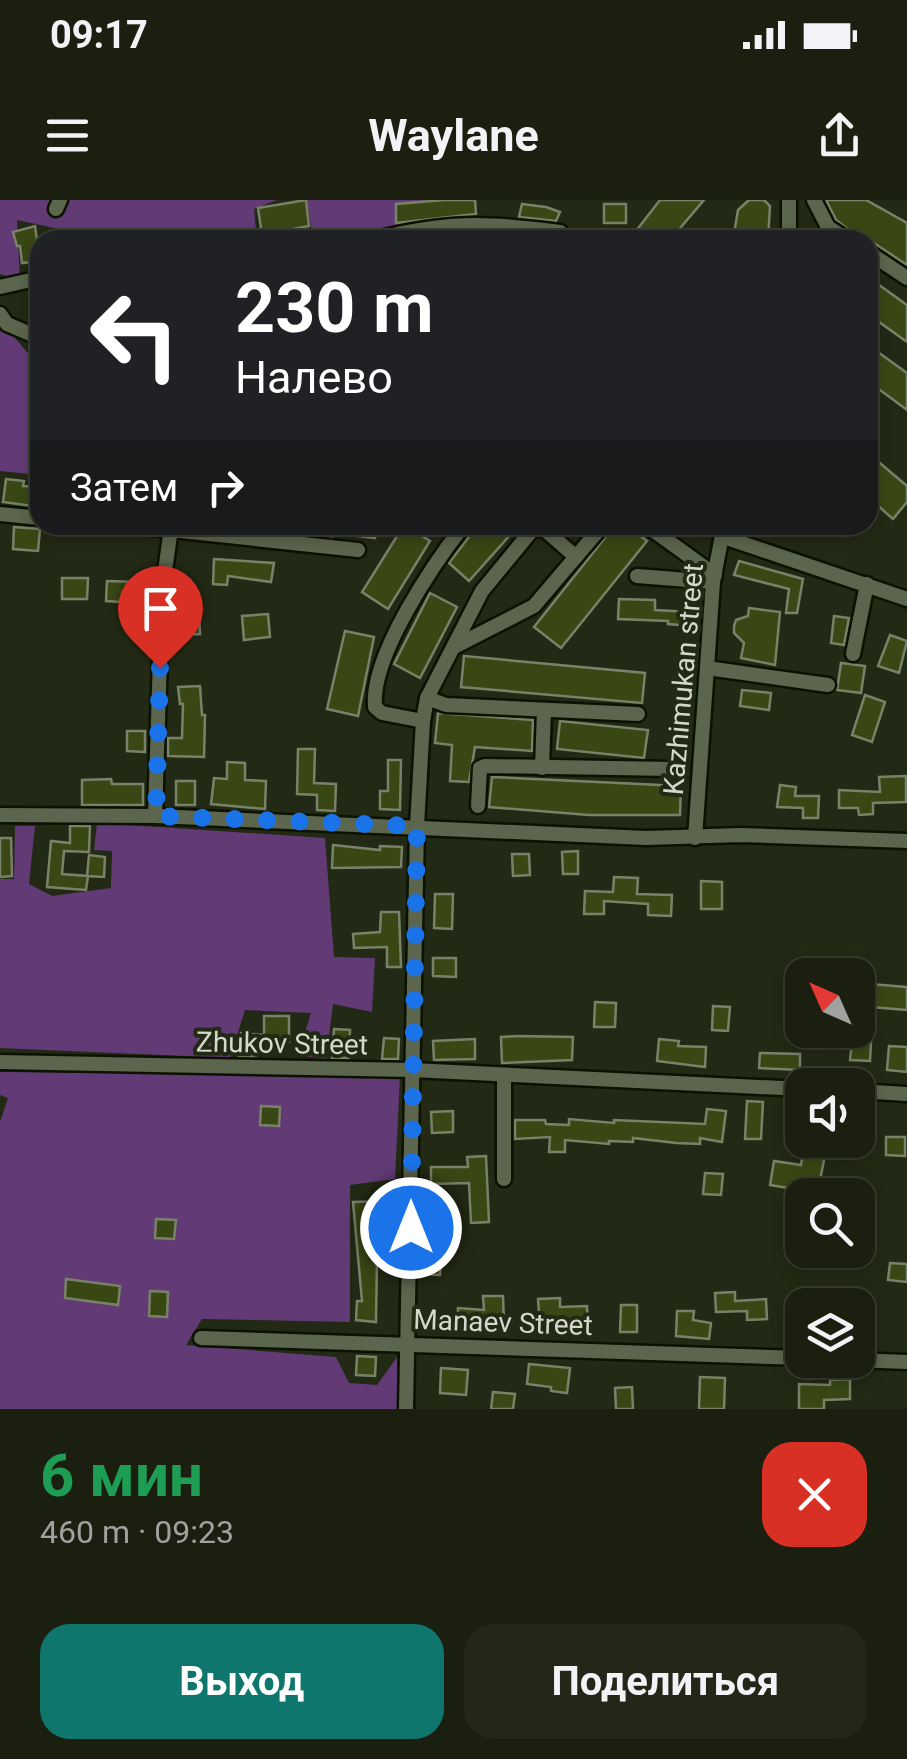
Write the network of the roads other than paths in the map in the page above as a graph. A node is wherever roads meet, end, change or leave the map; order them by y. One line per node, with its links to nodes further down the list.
1 (789, 200): 5 (street)
2 (814, 200): 6 (street)
3 (410, 230): 4 (street)
4 (542, 230)
5 (789, 230)
6 (831, 230)
7 (878, 259): 8 (street)
8 (907, 278)
9 (30, 280): 10 (street)
10 (0, 287)
11 (0, 314): 12 (street)
12 (30, 334)
13 (0, 514): 14 (street)
14 (30, 517)
15 (170, 535): 42 (street)
16 (230, 535): 24 (street)
17 (456, 535): 37 (street)
18 (528, 535): 30 (street)
19 (550, 535): 25 (street)
20 (595, 535): 25 (street)
21 (659, 535): 27 (street)
22 (722, 535): 27 (street, Kazhimukan street)
23 (734, 535): 28 (street)
24 (358, 550)
25 (576, 557): 30 (street)
26 (638, 576): 27 (street)
27 (714, 578): 32 (street, Kazhimukan street)
28 (867, 584): 29 (street); 31 (street)
29 (907, 598)
30 (453, 648): 34 (street)
31 (853, 654)
32 (708, 668): 33 (street); 44 (street, Kazhimukan street)
33 (828, 686)
34 (428, 698): 35 (street); 37 (street)
35 (544, 710): 36 (street); 38 (street)
36 (638, 714)
37 (423, 720): 43 (street)
38 (542, 768): 39 (street); 40 (street)
39 (672, 769)
40 (478, 806)
41 (0, 815): 42 (street)
42 (156, 816): 43 (street)
43 (417, 826): 44 (street); 47 (street)
44 (695, 838): 45 (street)
45 (907, 841)
46 (0, 1062): 47 (street, Zhukov Street)
47 (412, 1070): 48 (street, Zhukov Street); 54 (street)
48 (504, 1075): 49 (street, Zhukov Street); 52 (street)
49 (785, 1088)
50 (875, 1093): 51 (street)
51 (907, 1094)
52 (504, 1179)
53 (201, 1338): 54 (street, Manaev Street)
54 (408, 1344): 55 (street, Manaev Street); 58 (street)
55 (785, 1357)
56 (875, 1361): 57 (street)
57 (907, 1362)
58 (406, 1409)

